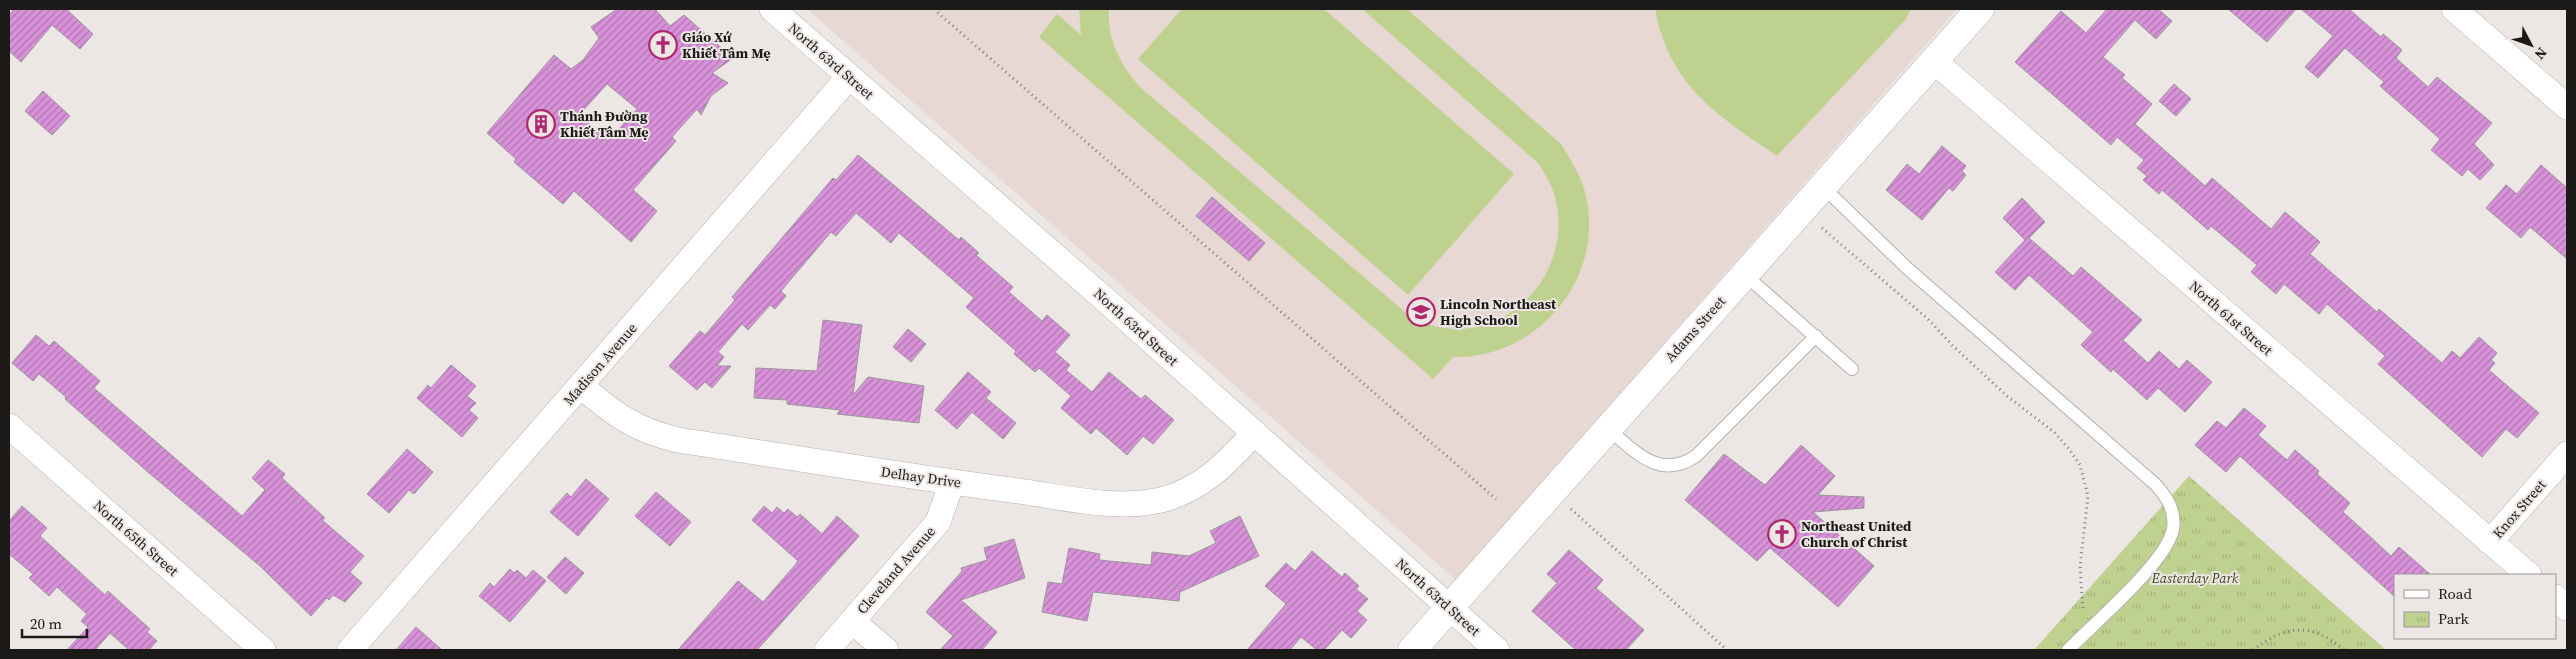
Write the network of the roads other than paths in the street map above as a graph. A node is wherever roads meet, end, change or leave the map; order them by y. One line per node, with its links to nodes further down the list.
1 (772, 9): 5 (street, North 63rd Street)
2 (1980, 9): 4 (main road, Adams Street)
3 (2468, 13): 6 (street)
4 (1934, 61): 7 (main road, Adams Street); 17 (street, North 61st Street)
5 (849, 77): 11 (street, Madison Avenue); 14 (street, North 63rd Street)
6 (2567, 108)
7 (1822, 186): 8 (main road, Adams Street); 29 (lane)
8 (1744, 274): 9 (lane); 13 (main road, Adams Street)
9 (1816, 336): 10 (lane); 13 (lane)
10 (1852, 369)
11 (581, 386): 16 (street, Delhay Drive); 24 (street, Madison Avenue)
12 (9, 426): 23 (street, North 65th Street)
13 (1607, 428): 20 (main road, Adams Street)
14 (1254, 433): 16 (street, Delhay Drive); 20 (street, North 63rd Street)
15 (2567, 454): 17 (street, Knox Street)
16 (952, 482): 22 (street, Cleveland Avenue)
17 (2490, 542): 18 (street, North 61st Street)
18 (2528, 574)
19 (2556, 598): 21 (street)
20 (1449, 607): 27 (main road, Adams Street); 28 (street, North 63rd Street)
21 (2567, 608)
22 (852, 621): 25 (street, Cleveland Avenue); 26 (street)
23 (263, 650)
24 (350, 650)
25 (827, 650)
26 (886, 650)
27 (1412, 650)
28 (1497, 650)
29 (2068, 650)

